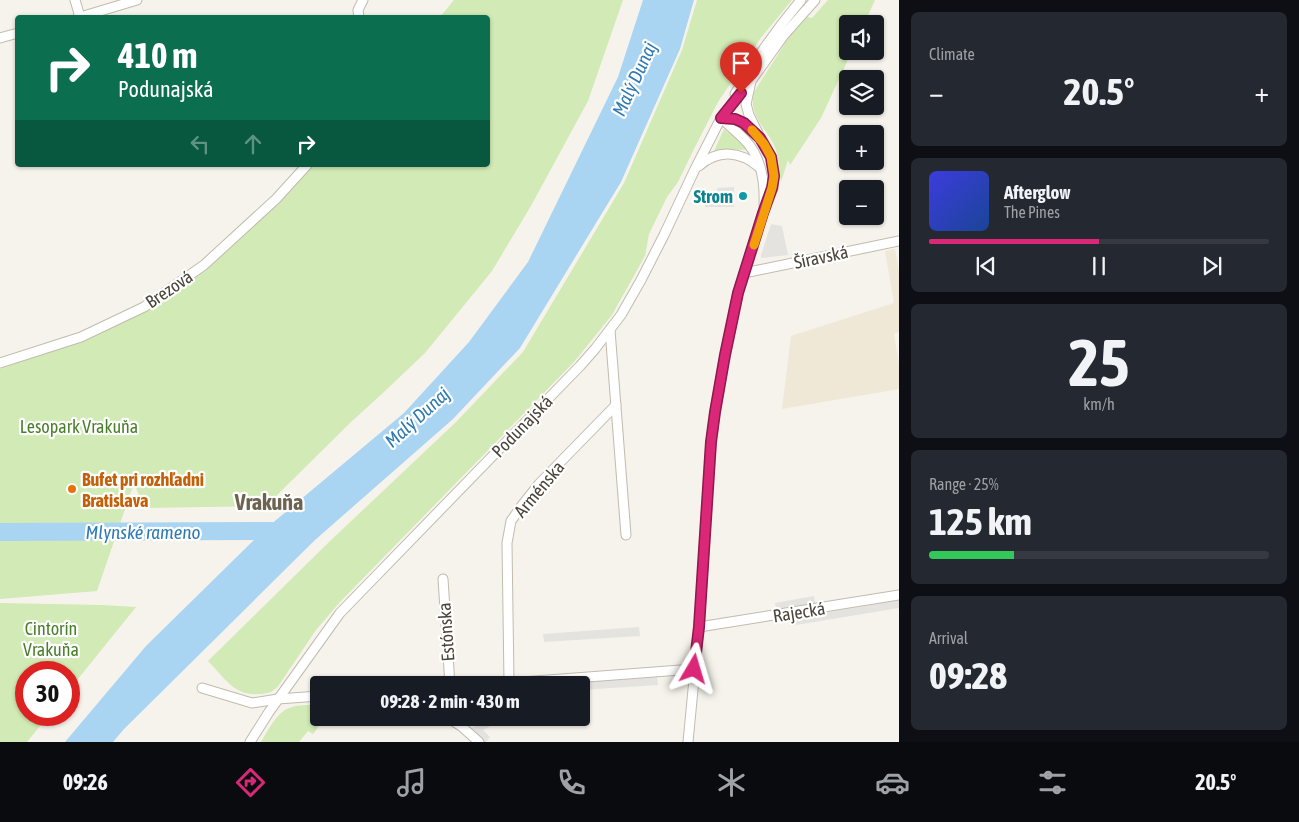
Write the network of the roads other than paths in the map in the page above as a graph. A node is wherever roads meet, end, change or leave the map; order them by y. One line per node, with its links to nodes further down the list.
1 (75, 0): 6 (street)
2 (137, 0): 7 (street)
3 (363, 0): 8 (street)
4 (801, 0): 12 (street)
5 (815, 0): 11 (street, Podunajská)
6 (78, 15)
7 (85, 15)
8 (359, 15)
9 (15, 34): 10 (street)
10 (0, 38)
11 (751, 81): 12 (street, Podunajská); 13 (street)
12 (721, 118): 13 (street); 15 (street); 16 (street, Podunajská)
13 (760, 138): 17 (street)
14 (305, 167): 21 (street, Brezová)
15 (760, 168): 16 (street); 17 (street)
16 (695, 169): 20 (street, Podunajská)
17 (763, 213): 19 (street)
18 (899, 241): 19 (street, Šíravská)
19 (744, 273): 26 (street)
20 (610, 330): 22 (street); 33 (street, Podunajská)
21 (0, 364)
22 (616, 406): 23 (street); 29 (street, Arménska)
23 (626, 535)
24 (443, 580): 28 (street, Estónska)
25 (899, 595): 26 (street, Rajecká)
26 (699, 627): 27 (street)
27 (694, 669): 30 (street); 37 (street)
28 (449, 676)
29 (509, 676)
30 (590, 677)
31 (202, 688): 33 (street)
32 (310, 697): 33 (street)
33 (278, 699): 35 (street, Podunajská)
34 (461, 726): 36 (street)
35 (250, 742)
36 (479, 742)
37 (688, 742)

